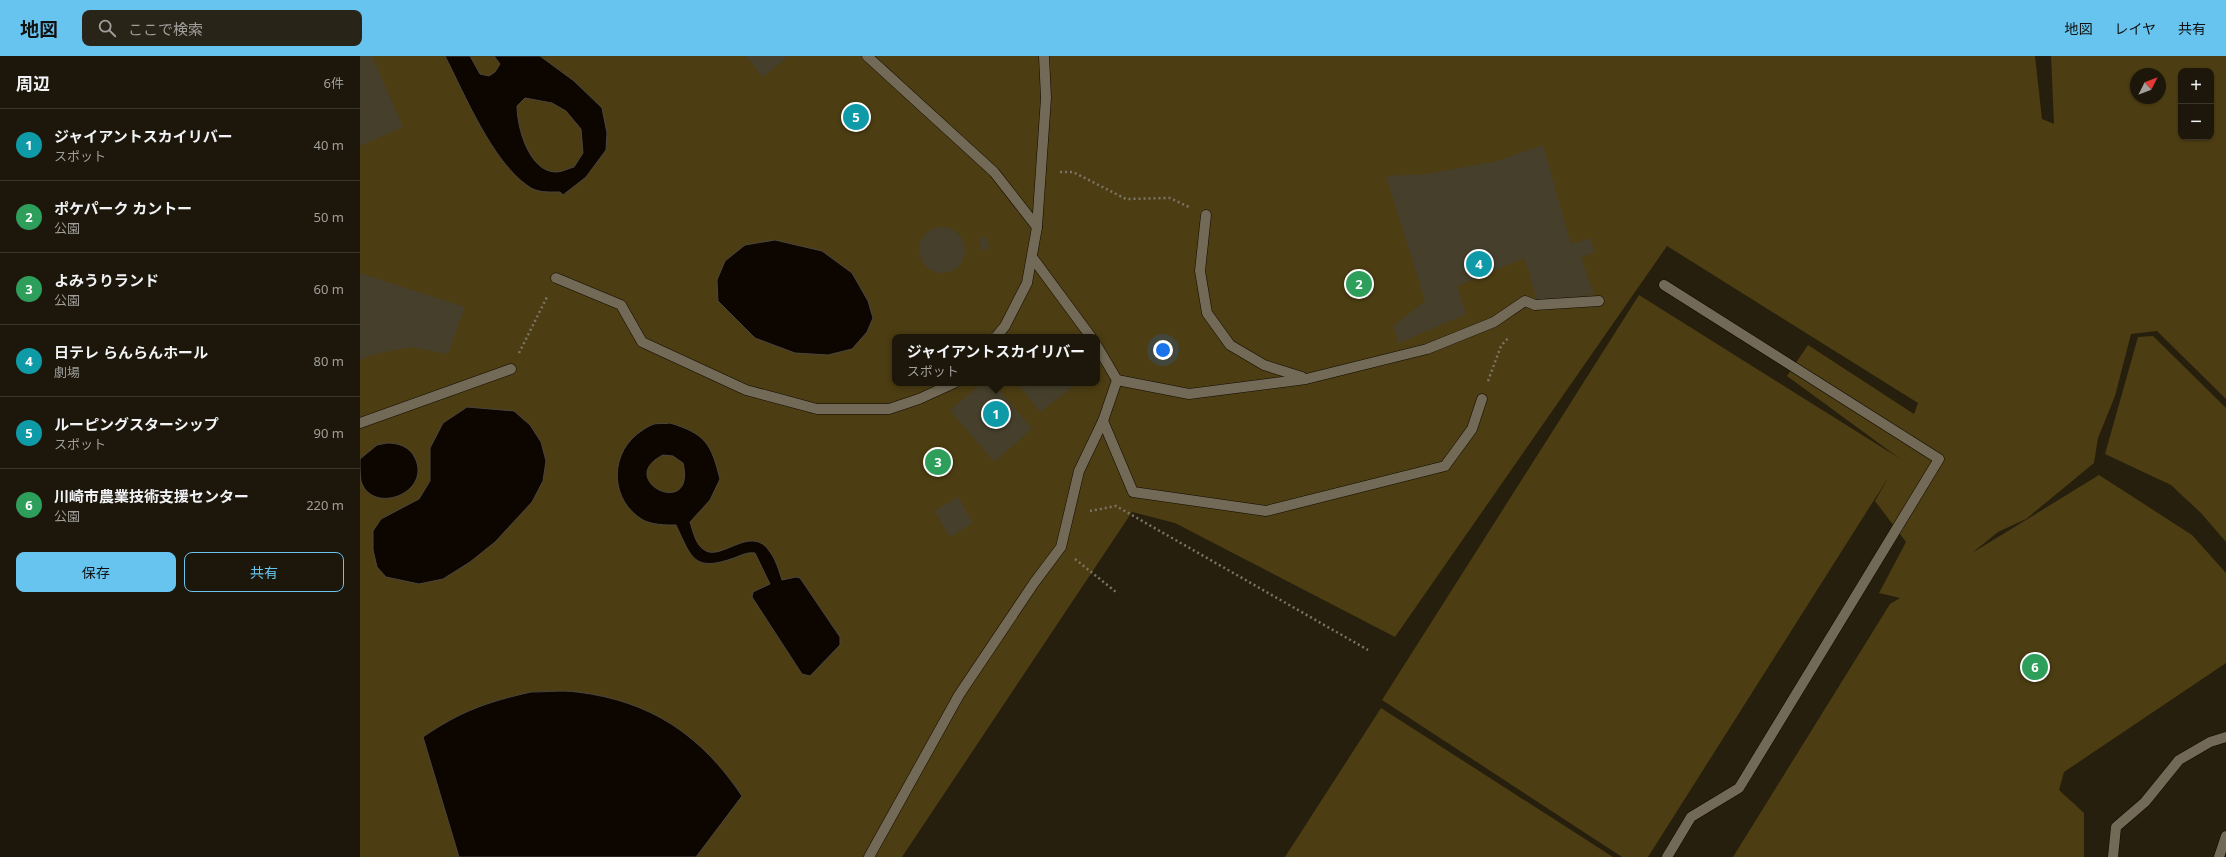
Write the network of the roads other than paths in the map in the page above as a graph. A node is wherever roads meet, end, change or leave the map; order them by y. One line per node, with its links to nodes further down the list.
1 (867, 56): 4 (street)
2 (1044, 56): 4 (street)
3 (1206, 215): 13 (street)
4 (1038, 227): 5 (street)
5 (1032, 257): 9 (street); 10 (street)
6 (556, 278): 15 (street)
7 (1664, 285): 22 (street)
8 (1599, 301): 13 (street)
9 (998, 334)
10 (1089, 334)
11 (1100, 351): 14 (street)
12 (511, 369): 18 (street)
13 (1306, 379): 14 (street)
14 (1117, 380): 17 (street)
15 (947, 386)
16 (1482, 399): 17 (street)
17 (1102, 421): 21 (street)
18 (360, 423)
19 (2226, 737): 23 (street)
20 (2226, 836): 24 (street)
21 (869, 857)
22 (1667, 857)
23 (2114, 857)
24 (2219, 857)

